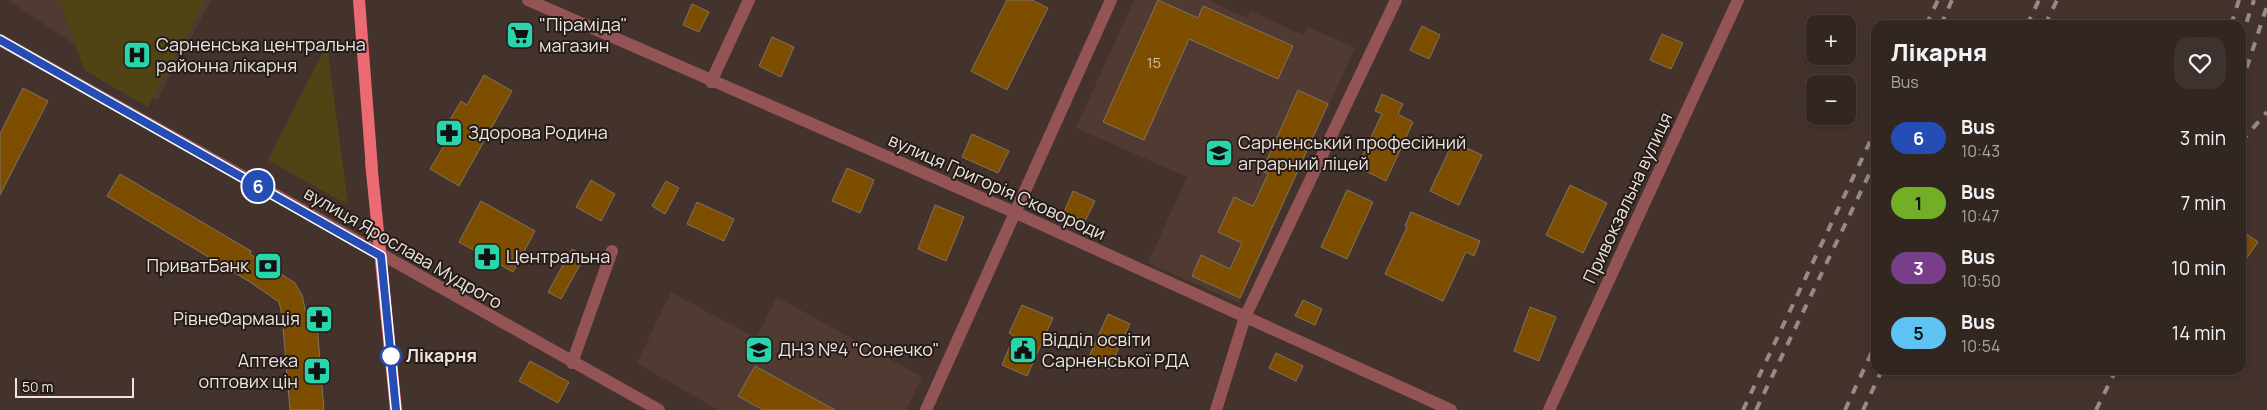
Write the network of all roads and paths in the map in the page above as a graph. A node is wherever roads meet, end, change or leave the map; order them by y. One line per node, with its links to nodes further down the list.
1 (359, 0): 11 (main road)
2 (528, 0): 8 (street, вулиця Григорія Сковороди)
3 (749, 0): 8 (street)
4 (1111, 0): 9 (street)
5 (1396, 0): 12 (street)
6 (1738, 0): 19 (street, Привокзальна вулиця)
7 (0, 40): 11 (street, вулиця Ярослава Мудрого)
8 (711, 82): 9 (street, вулиця Григорія Сковороди)
9 (1016, 213): 12 (street, вулиця Григорія Сковороди); 16 (street)
10 (612, 251): 13 (street)
11 (381, 256): 13 (street, вулиця Ярослава Мудрого); 14 (main road)
12 (1245, 317): 17 (street); 18 (street, вулиця Григорія Сковороди)
13 (572, 363): 15 (street, вулиця Ярослава Мудрого)
14 (396, 410)
15 (658, 410)
16 (926, 410)
17 (1216, 410)
18 (1451, 410)
19 (1549, 410)

